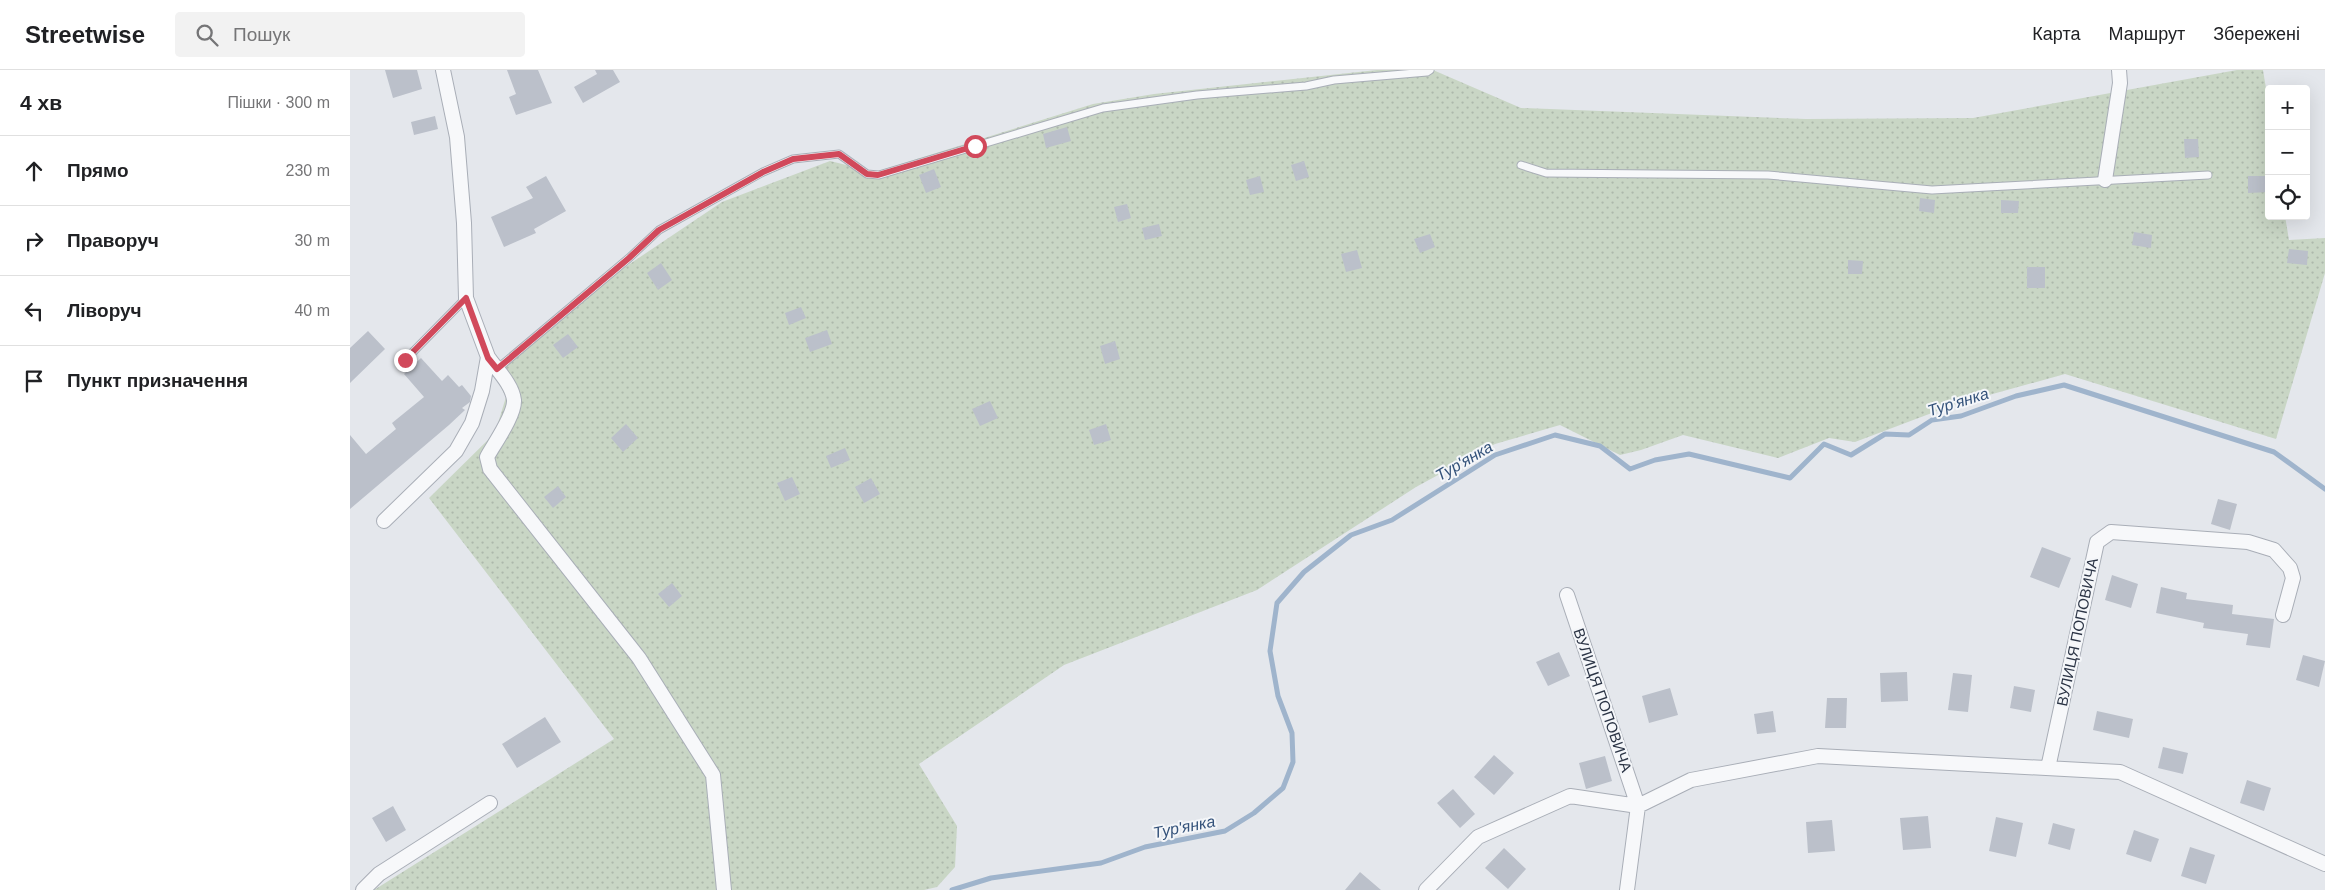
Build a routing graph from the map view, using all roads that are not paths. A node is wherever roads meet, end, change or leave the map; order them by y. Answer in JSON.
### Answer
{"nodes":[{"id":1,"x":443,"y":70,"type":"edge"},
{"id":2,"x":1430,"y":70,"type":"edge"},
{"id":3,"x":2119,"y":70,"type":"edge"},
{"id":4,"x":1521,"y":165,"type":"dead end"},
{"id":5,"x":2208,"y":175,"type":"dead end"},
{"id":6,"x":2105,"y":180,"type":"junction"},
{"id":7,"x":466,"y":298,"type":"junction"},
{"id":8,"x":488,"y":358,"type":"junction"},
{"id":9,"x":405,"y":360,"type":"dead end"},
{"id":10,"x":497,"y":369,"type":"junction"},
{"id":11,"x":384,"y":521,"type":"dead end"},
{"id":12,"x":1567,"y":595,"type":"dead end"},
{"id":13,"x":2283,"y":616,"type":"dead end"},
{"id":14,"x":2048,"y":768,"type":"junction"},
{"id":15,"x":490,"y":803,"type":"dead end"},
{"id":16,"x":1638,"y":806,"type":"junction"},
{"id":17,"x":2325,"y":864,"type":"edge"},
{"id":18,"x":363,"y":890,"type":"edge"},
{"id":19,"x":724,"y":890,"type":"edge"},
{"id":20,"x":1426,"y":890,"type":"edge"},
{"id":21,"x":1627,"y":890,"type":"edge"}],
"edges":[{"from":1,"to":7,"type":"street"},
{"from":2,"to":10,"type":"lane"},
{"from":3,"to":6,"type":"street"},
{"from":4,"to":6,"type":"lane"},
{"from":5,"to":6,"type":"lane"},
{"from":7,"to":8,"type":"street"},
{"from":7,"to":9,"type":"lane"},
{"from":8,"to":10,"type":"street"},
{"from":8,"to":11,"type":"street"},
{"from":10,"to":19,"type":"street"},
{"from":12,"to":16,"type":"street","name":"ВУЛИЦЯ ПОПОВИЧА"},
{"from":13,"to":14,"type":"street","name":"ВУЛИЦЯ ПОПОВИЧА"},
{"from":14,"to":16,"type":"street"},
{"from":14,"to":17,"type":"street"},
{"from":15,"to":18,"type":"street"},
{"from":16,"to":20,"type":"street"},
{"from":16,"to":21,"type":"street","name":"ВУЛИЦЯ ПОПОВИЧА"}]}
